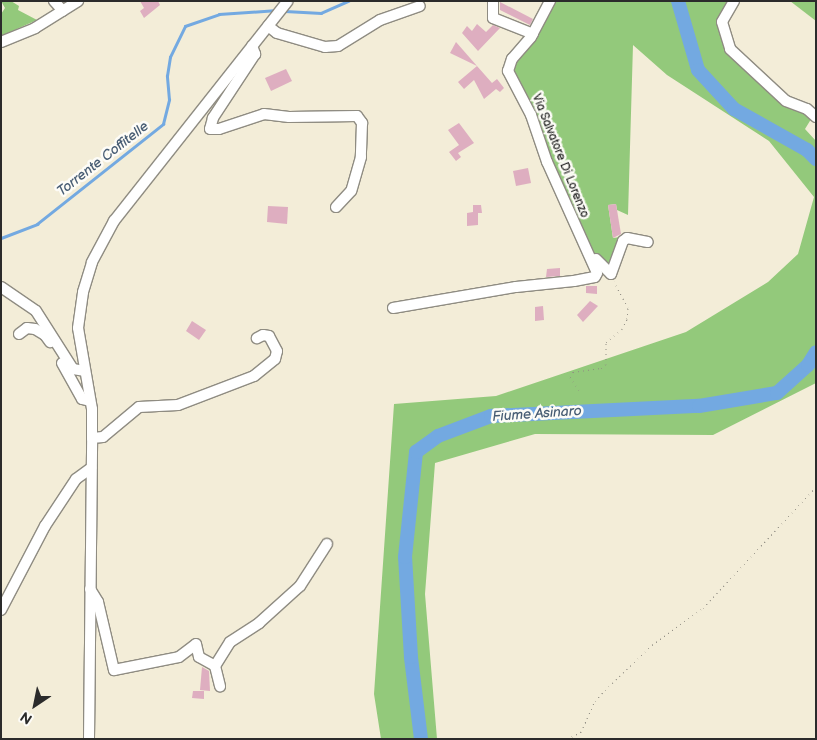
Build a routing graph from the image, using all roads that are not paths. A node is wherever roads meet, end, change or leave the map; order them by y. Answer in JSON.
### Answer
{"nodes":[{"id":1,"x":54,"y":1,"type":"edge"},
{"id":2,"x":78,"y":1,"type":"edge"},
{"id":3,"x":493,"y":1,"type":"edge"},
{"id":4,"x":550,"y":1,"type":"edge"},
{"id":5,"x":734,"y":1,"type":"edge"},
{"id":6,"x":287,"y":2,"type":"edge"},
{"id":7,"x":420,"y":6,"type":"dead end"},
{"id":8,"x":63,"y":11,"type":"junction"},
{"id":9,"x":271,"y":23,"type":"junction"},
{"id":10,"x":533,"y":34,"type":"junction"},
{"id":11,"x":1,"y":42,"type":"edge"},
{"id":12,"x":252,"y":46,"type":"junction"},
{"id":13,"x":816,"y":117,"type":"edge"},
{"id":14,"x":336,"y":207,"type":"dead end"},
{"id":15,"x":648,"y":242,"type":"dead end"},
{"id":16,"x":585,"y":245,"type":"junction"},
{"id":17,"x":1,"y":287,"type":"edge"},
{"id":18,"x":394,"y":308,"type":"dead end"},
{"id":19,"x":19,"y":334,"type":"dead end"},
{"id":20,"x":257,"y":338,"type":"dead end"},
{"id":21,"x":84,"y":371,"type":"junction"},
{"id":22,"x":90,"y":401,"type":"junction"},
{"id":23,"x":92,"y":438,"type":"junction"},
{"id":24,"x":91,"y":468,"type":"junction"},
{"id":25,"x":327,"y":544,"type":"dead end"},
{"id":26,"x":89,"y":588,"type":"junction"},
{"id":27,"x":1,"y":610,"type":"edge"},
{"id":28,"x":215,"y":666,"type":"junction"},
{"id":29,"x":220,"y":686,"type":"dead end"},
{"id":30,"x":88,"y":739,"type":"edge"}],
"edges":[{"from":1,"to":8,"type":"street"},
{"from":2,"to":8,"type":"street"},
{"from":3,"to":10,"type":"street"},
{"from":4,"to":10,"type":"street","name":"Via Salvatore Di Lorenzo"},
{"from":5,"to":13,"type":"street"},
{"from":6,"to":9,"type":"street"},
{"from":7,"to":9,"type":"street"},
{"from":8,"to":11,"type":"street"},
{"from":9,"to":12,"type":"street"},
{"from":10,"to":16,"type":"street","name":"Via Salvatore Di Lorenzo"},
{"from":12,"to":14,"type":"street"},
{"from":12,"to":21,"type":"street"},
{"from":15,"to":16,"type":"street"},
{"from":16,"to":18,"type":"street","name":"Via Salvatore Di Lorenzo"},
{"from":17,"to":21,"type":"street"},
{"from":19,"to":22,"type":"street"},
{"from":20,"to":23,"type":"street"},
{"from":21,"to":22,"type":"street"},
{"from":22,"to":23,"type":"street"},
{"from":23,"to":24,"type":"street"},
{"from":24,"to":26,"type":"street"},
{"from":24,"to":27,"type":"street"},
{"from":25,"to":28,"type":"street"},
{"from":26,"to":28,"type":"street"},
{"from":26,"to":30,"type":"street"},
{"from":28,"to":29,"type":"street"}]}
